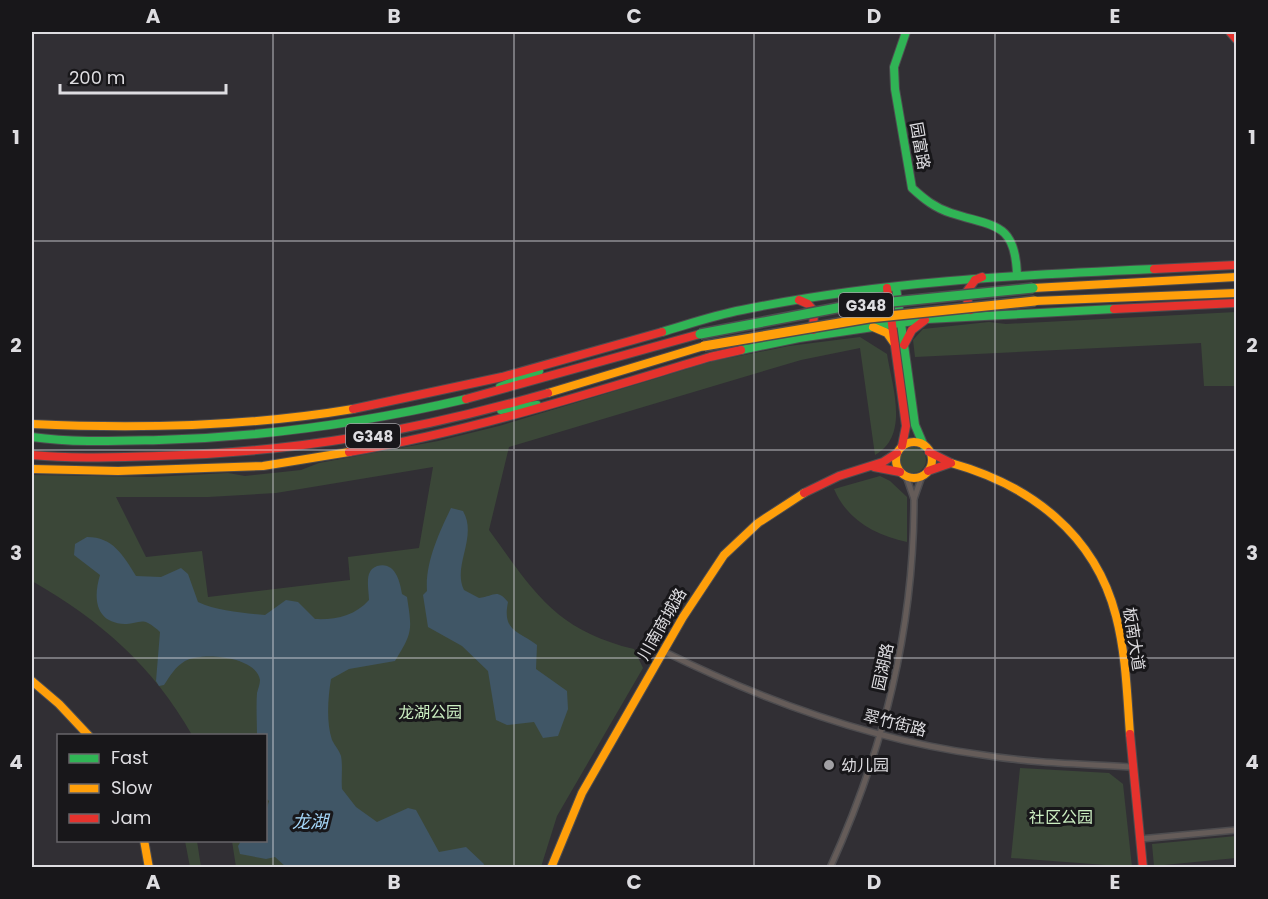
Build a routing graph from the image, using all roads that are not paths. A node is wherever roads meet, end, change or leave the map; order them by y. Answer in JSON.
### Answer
{"nodes":[{"id":1,"x":906,"y":32,"type":"edge"},
{"id":2,"x":1230,"y":32,"type":"edge"},
{"id":3,"x":1236,"y":39,"type":"edge"},
{"id":4,"x":1236,"y":265,"type":"edge"},
{"id":5,"x":1155,"y":271,"type":"junction"},
{"id":6,"x":1017,"y":274,"type":"junction"},
{"id":7,"x":1236,"y":277,"type":"edge"},
{"id":8,"x":978,"y":278,"type":"junction"},
{"id":9,"x":1206,"y":279,"type":"junction"},
{"id":10,"x":891,"y":287,"type":"junction"},
{"id":11,"x":1232,"y":293,"type":"edge"},
{"id":12,"x":793,"y":301,"type":"junction"},
{"id":13,"x":1236,"y":303,"type":"edge"},
{"id":14,"x":1187,"y":304,"type":"junction"},
{"id":15,"x":983,"y":315,"type":"junction"},
{"id":16,"x":927,"y":319,"type":"junction"},
{"id":17,"x":896,"y":323,"type":"junction"},
{"id":18,"x":872,"y":327,"type":"junction"},
{"id":19,"x":799,"y":338,"type":"junction"},
{"id":20,"x":899,"y":345,"type":"junction"},
{"id":21,"x":568,"y":359,"type":"junction"},
{"id":22,"x":480,"y":395,"type":"junction"},
{"id":23,"x":561,"y":402,"type":"junction"},
{"id":24,"x":485,"y":412,"type":"junction"},
{"id":25,"x":32,"y":424,"type":"edge"},
{"id":26,"x":32,"y":437,"type":"edge"},
{"id":27,"x":927,"y":449,"type":"junction"},
{"id":28,"x":899,"y":450,"type":"junction"},
{"id":29,"x":32,"y":455,"type":"edge"},
{"id":30,"x":951,"y":463,"type":"junction"},
{"id":31,"x":872,"y":466,"type":"junction"},
{"id":32,"x":32,"y":469,"type":"edge"},
{"id":33,"x":925,"y":473,"type":"junction"},
{"id":34,"x":903,"y":474,"type":"junction"},
{"id":35,"x":914,"y":499,"type":"junction"},
{"id":36,"x":663,"y":651,"type":"junction"},
{"id":37,"x":32,"y":681,"type":"edge"},
{"id":38,"x":88,"y":734,"type":"edge"},
{"id":39,"x":882,"y":735,"type":"junction"},
{"id":40,"x":1133,"y":767,"type":"junction"},
{"id":41,"x":1236,"y":830,"type":"edge"},
{"id":42,"x":1140,"y":840,"type":"junction"},
{"id":43,"x":144,"y":842,"type":"edge"},
{"id":44,"x":149,"y":867,"type":"edge"},
{"id":45,"x":551,"y":867,"type":"edge"},
{"id":46,"x":830,"y":867,"type":"edge"},
{"id":47,"x":1143,"y":867,"type":"edge"}],
"edges":[{"from":1,"to":6,"type":"main road","name":"园富路"},
{"from":2,"to":3,"type":"main road"},
{"from":4,"to":5,"type":"main road"},
{"from":5,"to":6,"type":"main road"},
{"from":5,"to":9,"type":"main road"},
{"from":6,"to":8,"type":"main road"},
{"from":7,"to":9,"type":"main road","number":"G348"},
{"from":8,"to":10,"type":"main road"},
{"from":8,"to":15,"type":"main road"},
{"from":9,"to":22,"type":"main road","number":"G348","bridge":true},
{"from":10,"to":12,"type":"main road"},
{"from":10,"to":17,"type":"main road"},
{"from":11,"to":14,"type":"main road"},
{"from":11,"to":24,"type":"main road","number":"G348","bridge":true},
{"from":12,"to":19,"type":"main road"},
{"from":12,"to":21,"type":"main road"},
{"from":13,"to":14,"type":"main road"},
{"from":14,"to":15,"type":"main road"},
{"from":15,"to":16,"type":"main road"},
{"from":16,"to":17,"type":"main road"},
{"from":16,"to":20,"type":"main road"},
{"from":17,"to":18,"type":"main road"},
{"from":17,"to":20,"type":"main road"},
{"from":18,"to":19,"type":"main road"},
{"from":18,"to":20,"type":"main road"},
{"from":19,"to":23,"type":"main road"},
{"from":20,"to":27,"type":"main road"},
{"from":20,"to":28,"type":"main road"},
{"from":21,"to":22,"type":"main road"},
{"from":21,"to":25,"type":"main road"},
{"from":22,"to":26,"type":"main road","number":"G348"},
{"from":23,"to":24,"type":"main road"},
{"from":23,"to":32,"type":"main road"},
{"from":24,"to":29,"type":"main road","number":"G348"},
{"from":27,"to":28,"type":"main road"},
{"from":27,"to":30,"type":"main road","name":"板南大道"},
{"from":27,"to":33,"type":"main road"},
{"from":28,"to":31,"type":"main road","name":"川南商城路"},
{"from":28,"to":34,"type":"main road"},
{"from":30,"to":33,"type":"main road"},
{"from":30,"to":40,"type":"main road","name":"板南大道"},
{"from":31,"to":34,"type":"main road"},
{"from":31,"to":36,"type":"main road","name":"川南商城路"},
{"from":33,"to":34,"type":"main road"},
{"from":33,"to":35,"type":"street"},
{"from":34,"to":35,"type":"street"},
{"from":35,"to":39,"type":"street","name":"园湖路"},
{"from":36,"to":39,"type":"street","name":"翠竹街路"},
{"from":36,"to":45,"type":"main road","name":"川南商城路"},
{"from":37,"to":38,"type":"main road"},
{"from":39,"to":40,"type":"street","name":"翠竹街路"},
{"from":39,"to":46,"type":"street","name":"园湖路"},
{"from":40,"to":42,"type":"main road","name":"板南大道"},
{"from":41,"to":42,"type":"street"},
{"from":42,"to":47,"type":"main road","name":"板南大道"},
{"from":43,"to":44,"type":"main road"}]}
